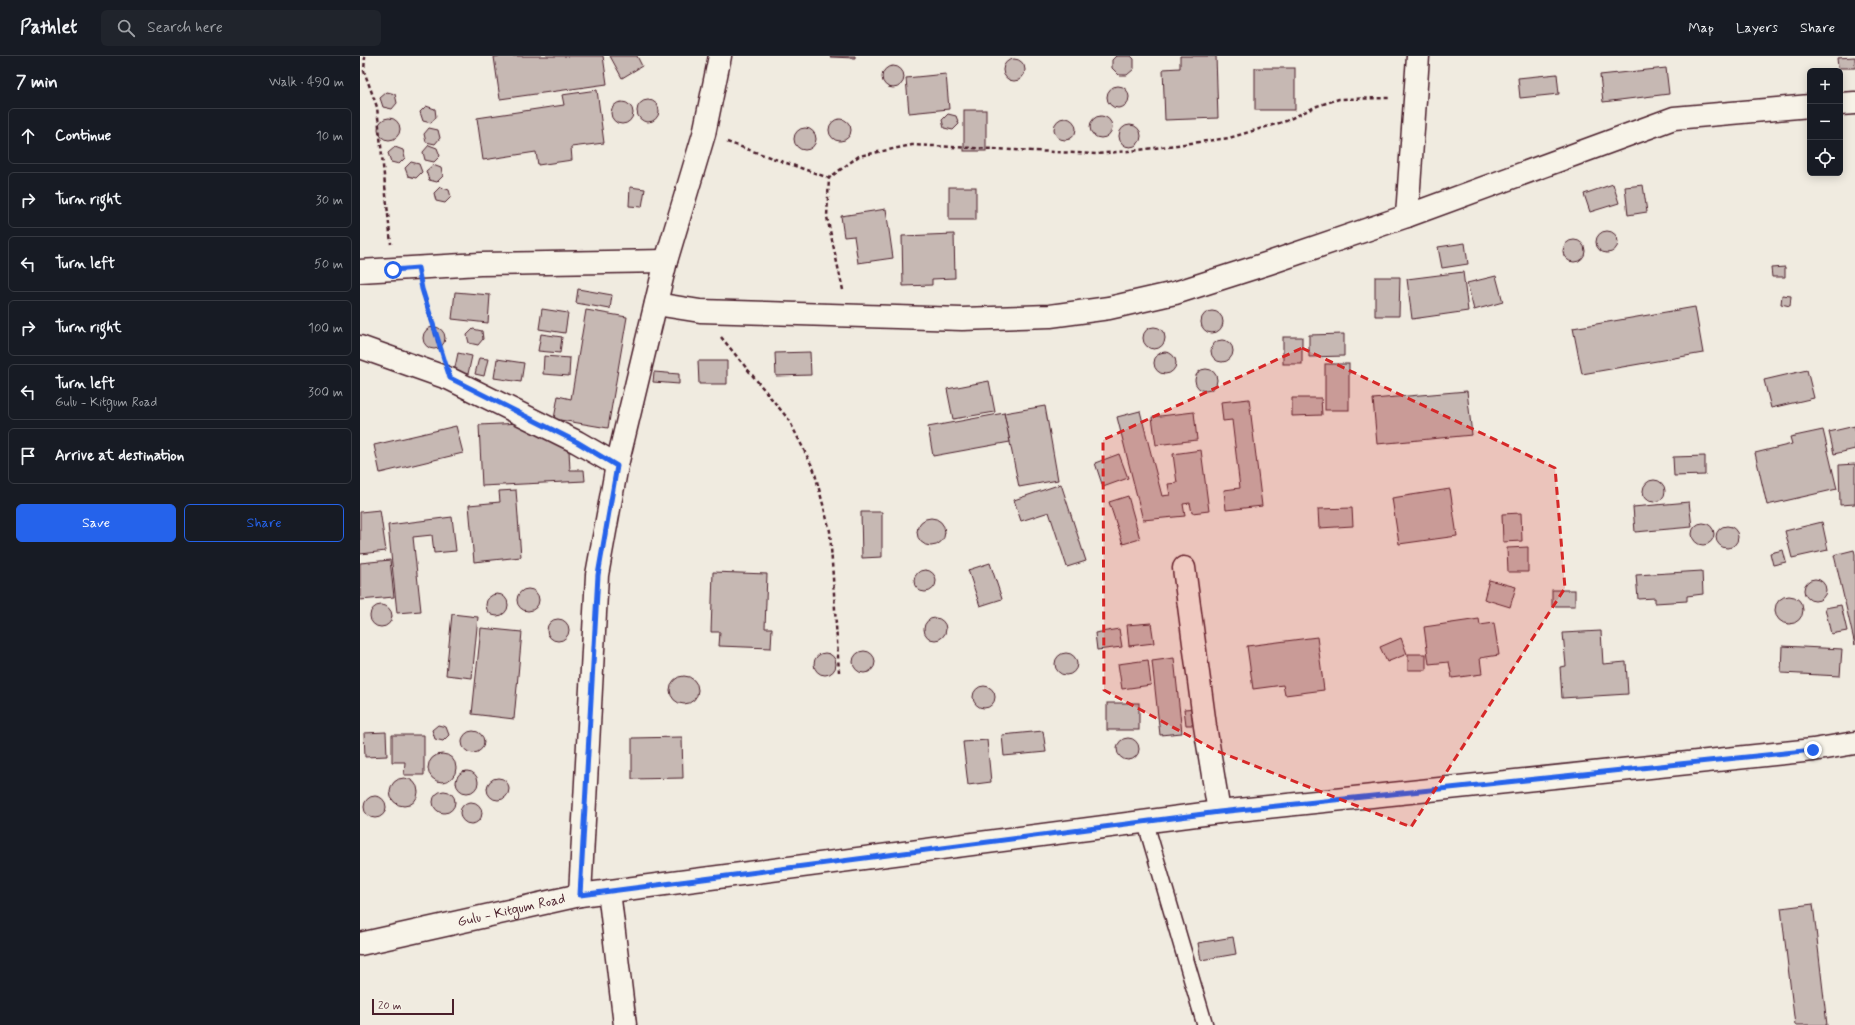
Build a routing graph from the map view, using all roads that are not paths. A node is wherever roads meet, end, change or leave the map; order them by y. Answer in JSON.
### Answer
{"nodes":[{"id":1,"x":720,"y":56,"type":"edge"},
{"id":2,"x":1418,"y":56,"type":"edge"},
{"id":3,"x":1855,"y":103,"type":"edge"},
{"id":4,"x":1843,"y":104,"type":"edge"},
{"id":5,"x":1807,"y":106,"type":"edge"},
{"id":6,"x":1407,"y":216,"type":"junction"},
{"id":7,"x":666,"y":261,"type":"junction"},
{"id":8,"x":360,"y":271,"type":"edge"},
{"id":9,"x":656,"y":304,"type":"junction"},
{"id":10,"x":360,"y":347,"type":"edge"},
{"id":11,"x":617,"y":466,"type":"junction"},
{"id":12,"x":1184,"y":568,"type":"dead end"},
{"id":13,"x":1855,"y":744,"type":"edge"},
{"id":14,"x":1219,"y":812,"type":"junction"},
{"id":15,"x":1146,"y":821,"type":"junction"},
{"id":16,"x":609,"y":891,"type":"junction"},
{"id":17,"x":580,"y":895,"type":"junction"},
{"id":18,"x":360,"y":944,"type":"edge"},
{"id":19,"x":626,"y":1025,"type":"edge"},
{"id":20,"x":1205,"y":1025,"type":"edge"}],
"edges":[{"from":1,"to":7,"type":"street"},
{"from":2,"to":6,"type":"street"},
{"from":3,"to":4,"type":"street"},
{"from":5,"to":6,"type":"street"},
{"from":6,"to":9,"type":"street"},
{"from":7,"to":8,"type":"street"},
{"from":7,"to":9,"type":"street"},
{"from":9,"to":11,"type":"street"},
{"from":10,"to":11,"type":"street"},
{"from":11,"to":17,"type":"street"},
{"from":12,"to":14,"type":"street"},
{"from":13,"to":14,"type":"street","name":"Gulu - Kitgum Road"},
{"from":14,"to":15,"type":"street","name":"Gulu - Kitgum Road"},
{"from":15,"to":16,"type":"street","name":"Gulu - Kitgum Road"},
{"from":15,"to":20,"type":"lane"},
{"from":16,"to":17,"type":"street","name":"Gulu - Kitgum Road"},
{"from":16,"to":19,"type":"street"},
{"from":17,"to":18,"type":"street","name":"Gulu - Kitgum Road"}]}
